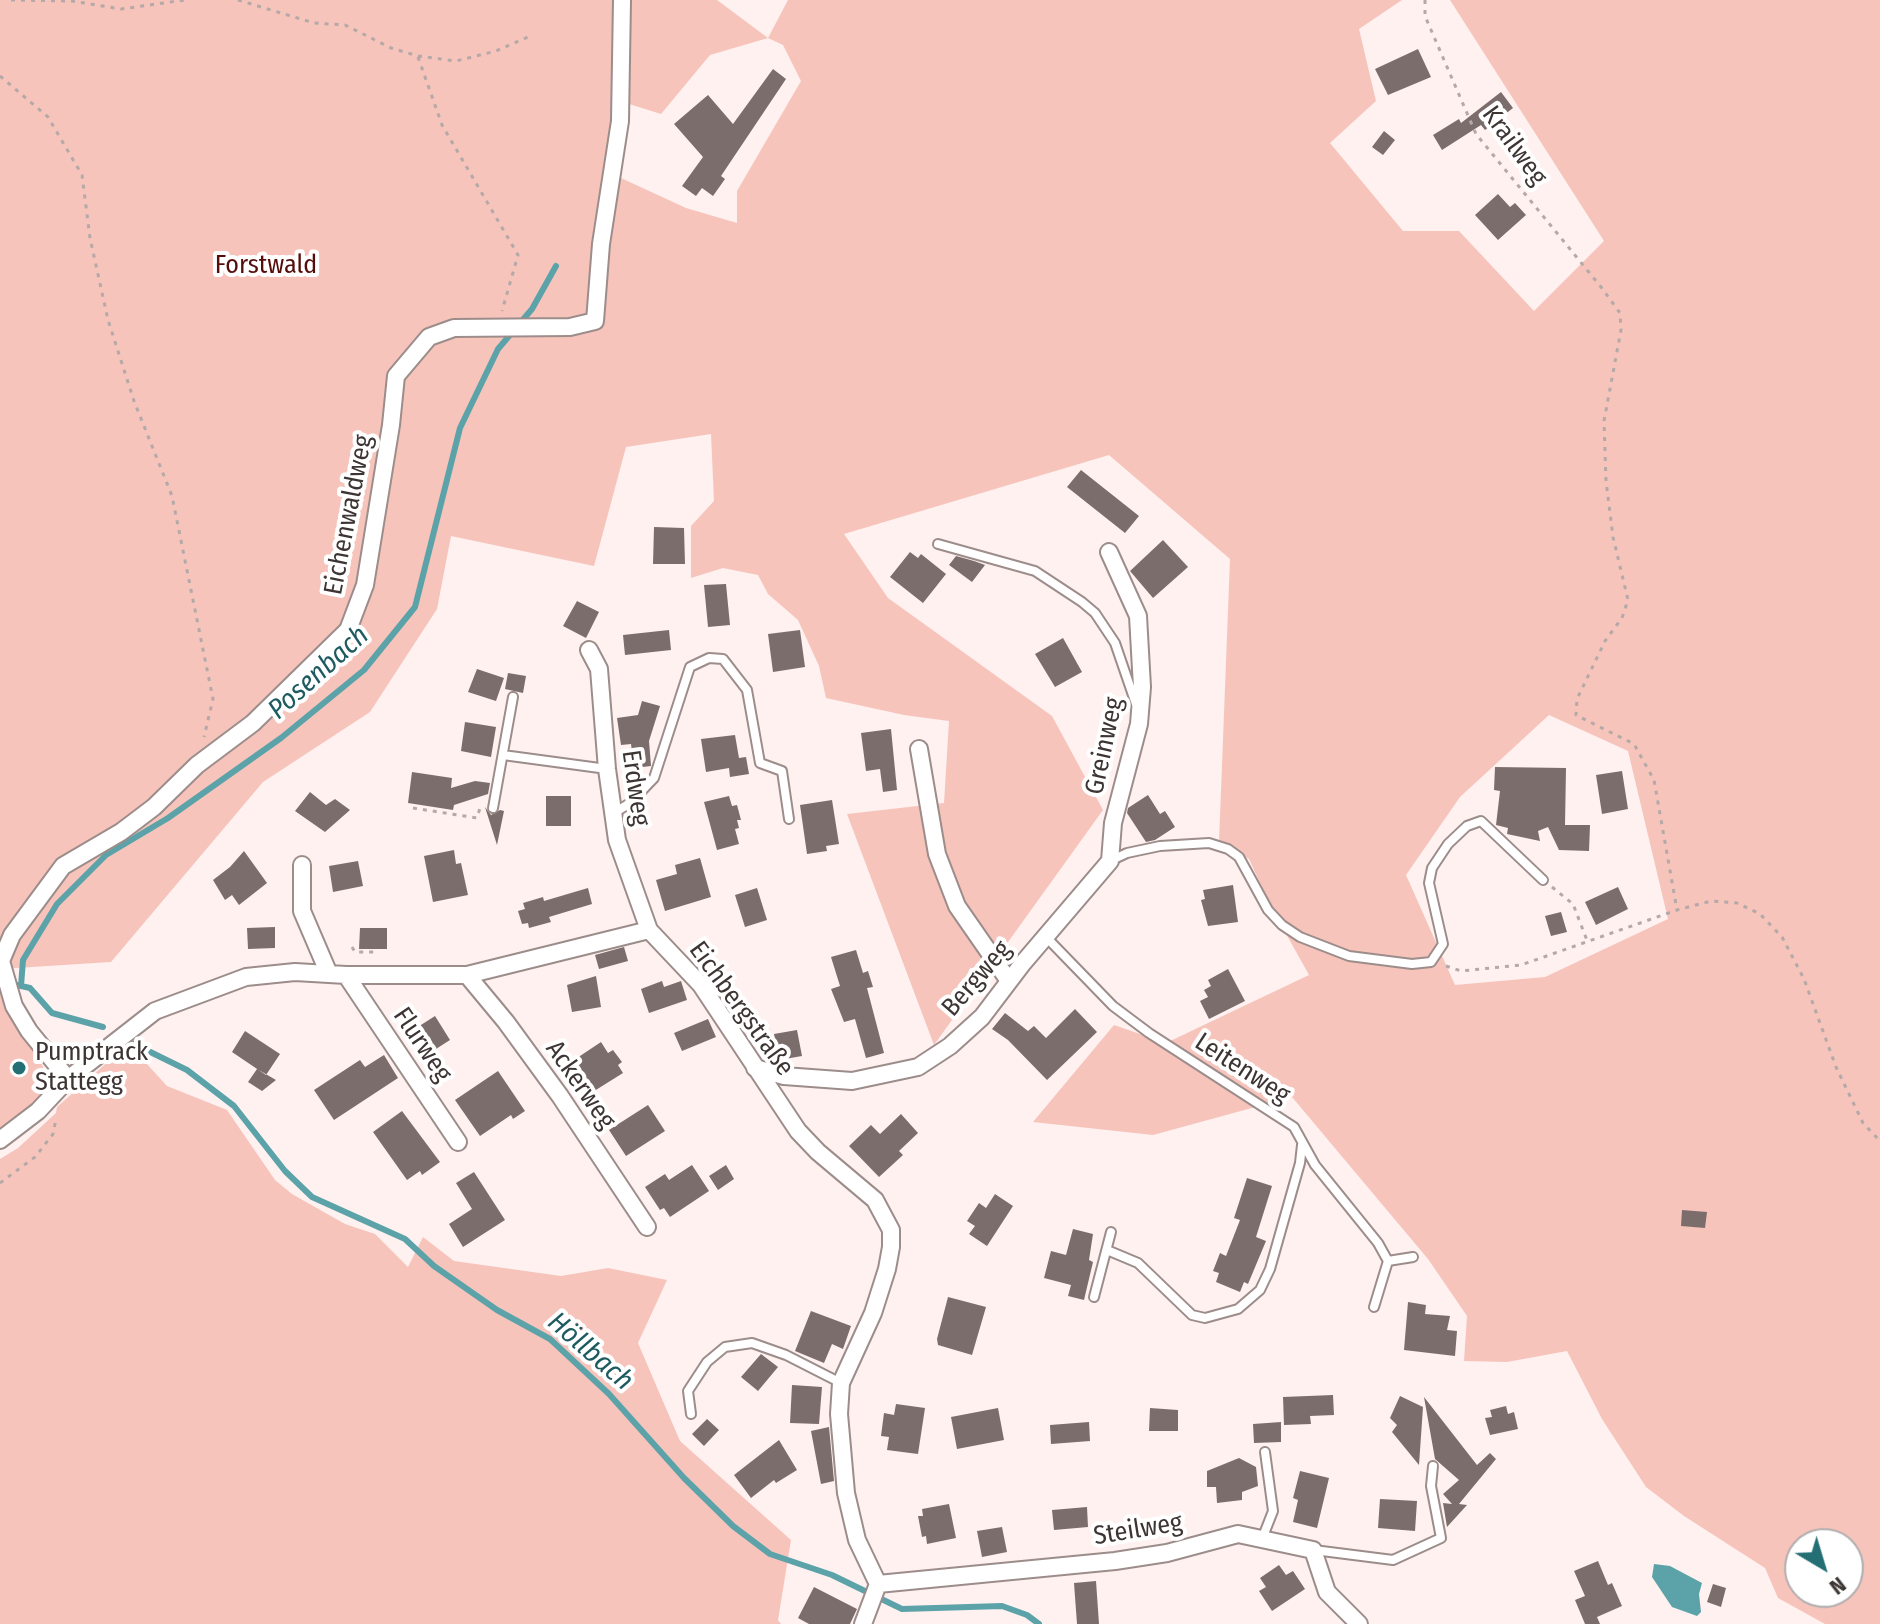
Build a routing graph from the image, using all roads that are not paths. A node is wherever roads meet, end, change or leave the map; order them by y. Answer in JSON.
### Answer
{"nodes":[{"id":1,"x":622,"y":0,"type":"edge"},
{"id":2,"x":938,"y":544,"type":"dead end"},
{"id":3,"x":1109,"y":552,"type":"dead end"},
{"id":4,"x":589,"y":650,"type":"dead end"},
{"id":5,"x":513,"y":697,"type":"dead end"},
{"id":6,"x":1139,"y":718,"type":"junction"},
{"id":7,"x":919,"y":749,"type":"dead end"},
{"id":8,"x":503,"y":755,"type":"junction"},
{"id":9,"x":607,"y":769,"type":"junction"},
{"id":10,"x":493,"y":808,"type":"dead end"},
{"id":11,"x":613,"y":813,"type":"junction"},
{"id":12,"x":789,"y":819,"type":"dead end"},
{"id":13,"x":1110,"y":861,"type":"junction"},
{"id":14,"x":302,"y":865,"type":"dead end"},
{"id":15,"x":1543,"y":880,"type":"road end"},
{"id":16,"x":649,"y":930,"type":"junction"},
{"id":17,"x":1046,"y":937,"type":"junction"},
{"id":18,"x":337,"y":975,"type":"junction"},
{"id":19,"x":467,"y":975,"type":"junction"},
{"id":20,"x":1009,"y":981,"type":"junction"},
{"id":21,"x":755,"y":1068,"type":"junction"},
{"id":22,"x":68,"y":1079,"type":"junction"},
{"id":23,"x":0,"y":1140,"type":"edge"},
{"id":24,"x":458,"y":1142,"type":"dead end"},
{"id":25,"x":1302,"y":1145,"type":"junction"},
{"id":26,"x":647,"y":1227,"type":"dead end"},
{"id":27,"x":1111,"y":1232,"type":"dead end"},
{"id":28,"x":1107,"y":1250,"type":"junction"},
{"id":29,"x":1413,"y":1257,"type":"dead end"},
{"id":30,"x":1388,"y":1261,"type":"junction"},
{"id":31,"x":1094,"y":1297,"type":"dead end"},
{"id":32,"x":1374,"y":1307,"type":"dead end"},
{"id":33,"x":841,"y":1383,"type":"junction"},
{"id":34,"x":691,"y":1414,"type":"dead end"},
{"id":35,"x":1265,"y":1452,"type":"dead end"},
{"id":36,"x":1433,"y":1466,"type":"dead end"},
{"id":37,"x":1262,"y":1539,"type":"junction"},
{"id":38,"x":1313,"y":1550,"type":"junction"},
{"id":39,"x":876,"y":1588,"type":"junction"},
{"id":40,"x":865,"y":1617,"type":"edge"},
{"id":41,"x":1359,"y":1624,"type":"edge"}],
"edges":[{"from":1,"to":22,"type":"street","name":"Eichenwaldweg"},
{"from":2,"to":6,"type":"lane"},
{"from":3,"to":6,"type":"street","name":"Greinweg"},
{"from":4,"to":9,"type":"street","name":"Erdweg"},
{"from":5,"to":8,"type":"lane"},
{"from":6,"to":13,"type":"street","name":"Greinweg"},
{"from":7,"to":20,"type":"street"},
{"from":8,"to":9,"type":"lane"},
{"from":8,"to":10,"type":"lane"},
{"from":9,"to":11,"type":"street","name":"Erdweg"},
{"from":11,"to":12,"type":"lane"},
{"from":11,"to":16,"type":"street","name":"Erdweg"},
{"from":13,"to":15,"type":"lane"},
{"from":13,"to":17,"type":"street","name":"Bergweg"},
{"from":14,"to":18,"type":"street","name":"Flurweg"},
{"from":16,"to":19,"type":"street"},
{"from":16,"to":21,"type":"street","name":"Eichbergstraße"},
{"from":17,"to":20,"type":"street","name":"Bergweg"},
{"from":17,"to":25,"type":"lane","name":"Leitenweg"},
{"from":18,"to":19,"type":"street"},
{"from":18,"to":22,"type":"street"},
{"from":18,"to":24,"type":"street","name":"Flurweg"},
{"from":19,"to":26,"type":"street","name":"Ackerweg"},
{"from":20,"to":21,"type":"street","name":"Bergweg"},
{"from":21,"to":33,"type":"street","name":"Eichbergstraße"},
{"from":22,"to":23,"type":"street"},
{"from":25,"to":28,"type":"lane"},
{"from":25,"to":30,"type":"lane","name":"Leitenweg"},
{"from":27,"to":28,"type":"lane"},
{"from":28,"to":31,"type":"lane"},
{"from":29,"to":30,"type":"lane"},
{"from":30,"to":32,"type":"lane"},
{"from":33,"to":34,"type":"lane"},
{"from":33,"to":39,"type":"street","name":"Eichbergstraße"},
{"from":35,"to":37,"type":"lane"},
{"from":36,"to":38,"type":"lane"},
{"from":37,"to":38,"type":"street","name":"Steilweg"},
{"from":37,"to":39,"type":"street","name":"Steilweg"},
{"from":38,"to":41,"type":"street"},
{"from":39,"to":40,"type":"street"}]}
